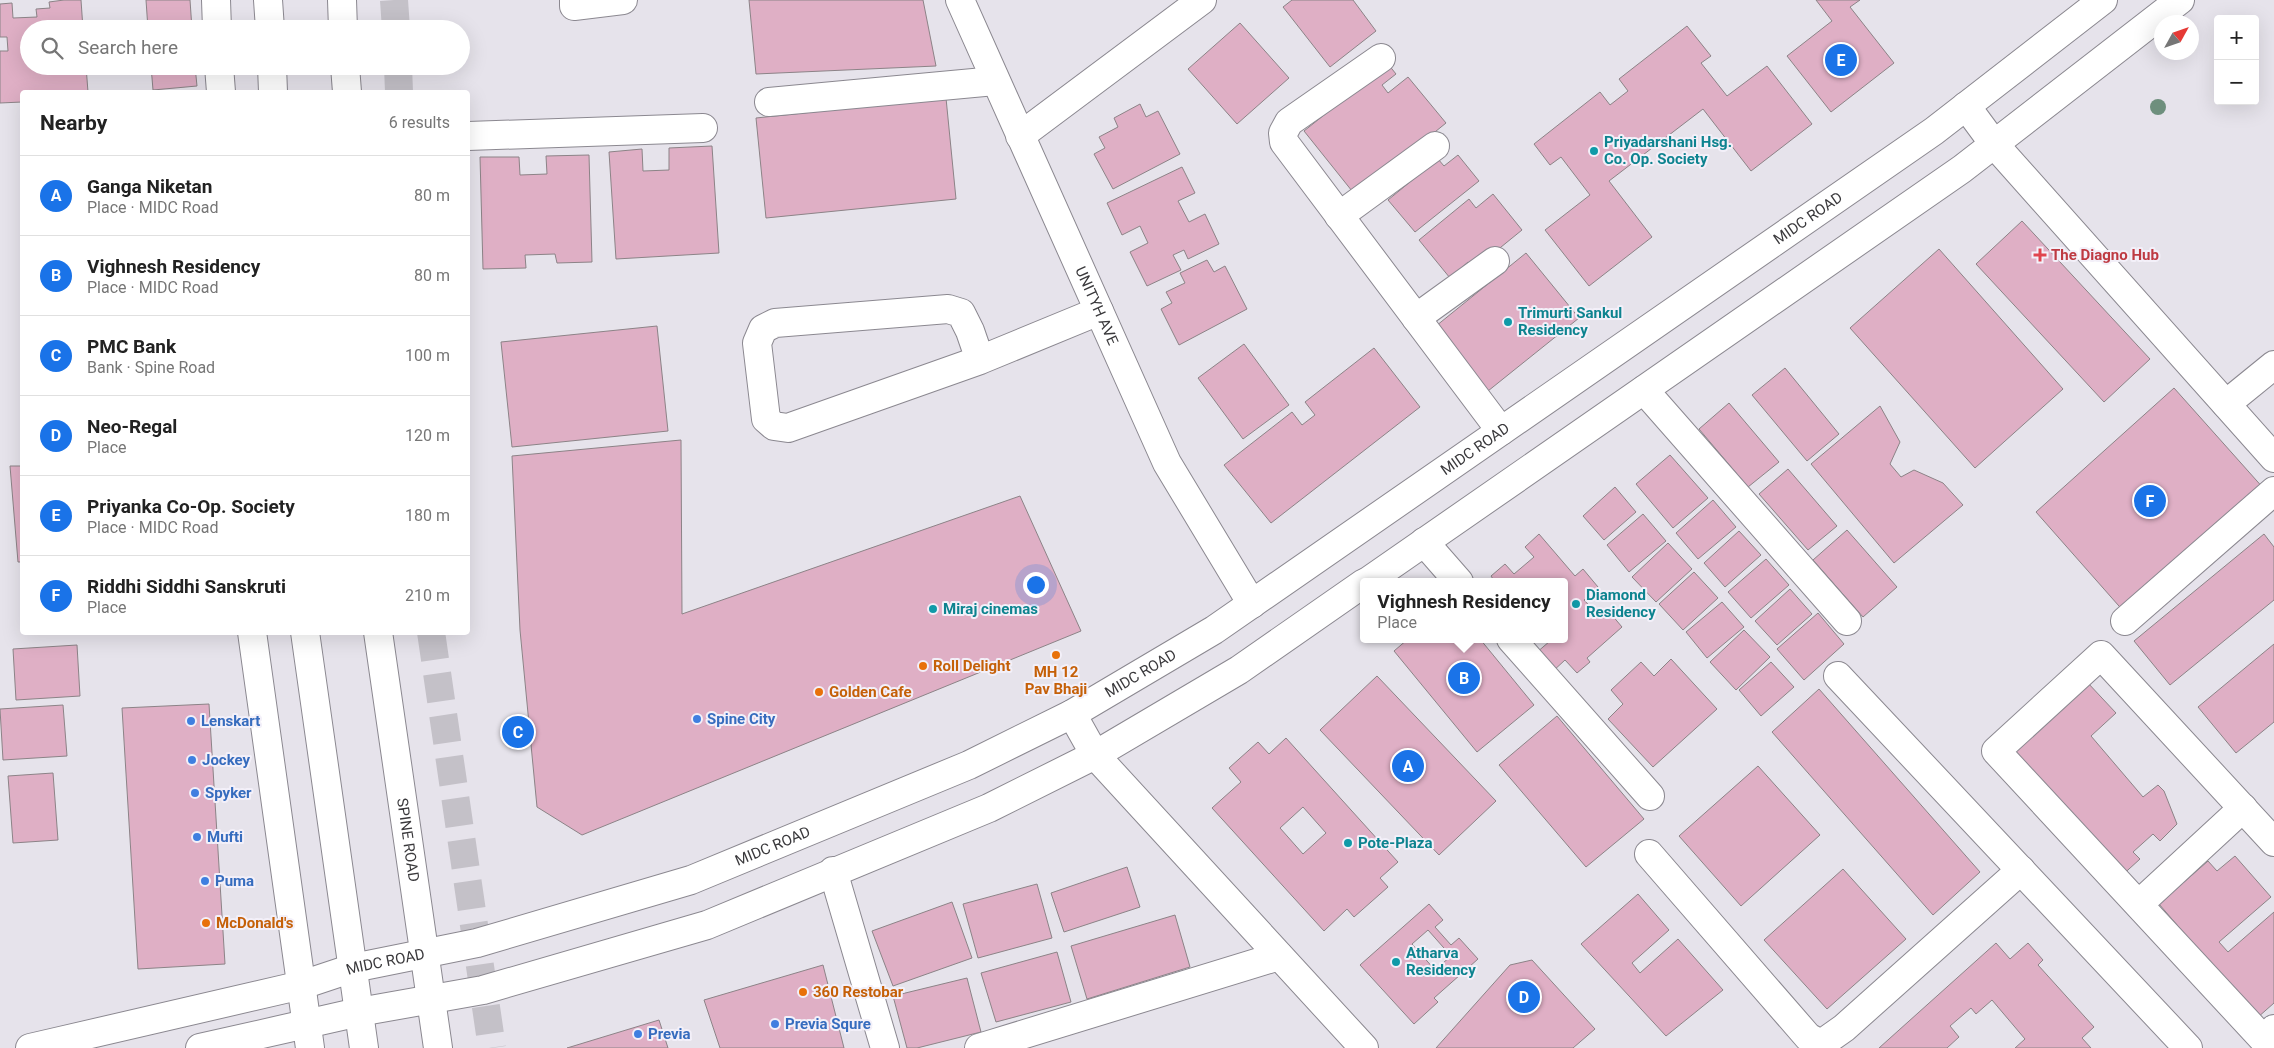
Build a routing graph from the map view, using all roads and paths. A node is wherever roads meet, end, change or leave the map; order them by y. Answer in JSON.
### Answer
{"nodes":[{"id":1,"x":216,"y":0,"type":"edge"},
{"id":2,"x":268,"y":0,"type":"edge"},
{"id":3,"x":342,"y":0,"type":"edge"},
{"id":4,"x":574,"y":0,"type":"edge"},
{"id":5,"x":623,"y":0,"type":"edge"},
{"id":6,"x":960,"y":0,"type":"edge"},
{"id":7,"x":1202,"y":0,"type":"edge"},
{"id":8,"x":2103,"y":0,"type":"edge"},
{"id":9,"x":2180,"y":0,"type":"edge"},
{"id":10,"x":217,"y":20,"type":"edge"},
{"id":11,"x":269,"y":20,"type":"edge"},
{"id":12,"x":343,"y":20,"type":"edge"},
{"id":13,"x":1381,"y":58,"type":"dead end"},
{"id":14,"x":220,"y":75,"type":"edge"},
{"id":15,"x":272,"y":75,"type":"edge"},
{"id":16,"x":346,"y":75,"type":"edge"},
{"id":17,"x":995,"y":81,"type":"junction"},
{"id":18,"x":221,"y":90,"type":"edge"},
{"id":19,"x":273,"y":90,"type":"edge"},
{"id":20,"x":347,"y":90,"type":"edge"},
{"id":21,"x":769,"y":102,"type":"dead end"},
{"id":22,"x":1966,"y":106,"type":"junction"},
{"id":23,"x":703,"y":128,"type":"dead end"},
{"id":24,"x":470,"y":136,"type":"edge"},
{"id":25,"x":1020,"y":136,"type":"junction"},
{"id":26,"x":1994,"y":144,"type":"junction"},
{"id":27,"x":1435,"y":146,"type":"dead end"},
{"id":28,"x":1339,"y":216,"type":"junction"},
{"id":29,"x":1495,"y":261,"type":"dead end"},
{"id":30,"x":1098,"y":311,"type":"junction"},
{"id":31,"x":1416,"y":318,"type":"junction"},
{"id":32,"x":980,"y":360,"type":"junction"},
{"id":33,"x":2274,"y":364,"type":"edge"},
{"id":34,"x":1644,"y":390,"type":"junction"},
{"id":35,"x":2226,"y":404,"type":"junction"},
{"id":36,"x":1501,"y":431,"type":"junction"},
{"id":37,"x":2274,"y":458,"type":"edge"},
{"id":38,"x":2274,"y":491,"type":"edge"},
{"id":39,"x":1424,"y":542,"type":"junction"},
{"id":40,"x":1372,"y":578,"type":"edge"},
{"id":41,"x":1456,"y":578,"type":"edge"},
{"id":42,"x":1360,"y":586,"type":"edge"},
{"id":43,"x":1252,"y":604,"type":"junction"},
{"id":44,"x":1847,"y":621,"type":"dead end"},
{"id":45,"x":2125,"y":621,"type":"dead end"},
{"id":46,"x":252,"y":635,"type":"edge"},
{"id":47,"x":305,"y":635,"type":"edge"},
{"id":48,"x":378,"y":635,"type":"edge"},
{"id":49,"x":1515,"y":643,"type":"edge"},
{"id":50,"x":1838,"y":676,"type":"dead end"},
{"id":51,"x":1072,"y":714,"type":"junction"},
{"id":52,"x":1094,"y":755,"type":"junction"},
{"id":53,"x":1650,"y":796,"type":"dead end"},
{"id":54,"x":2243,"y":808,"type":"junction"},
{"id":55,"x":2274,"y":842,"type":"edge"},
{"id":56,"x":1649,"y":854,"type":"dead end"},
{"id":57,"x":2021,"y":870,"type":"junction"},
{"id":58,"x":833,"y":872,"type":"junction"},
{"id":59,"x":2139,"y":904,"type":"junction"},
{"id":60,"x":425,"y":954,"type":"junction"},
{"id":61,"x":1279,"y":956,"type":"junction"},
{"id":62,"x":353,"y":968,"type":"junction"},
{"id":63,"x":302,"y":986,"type":"junction"},
{"id":64,"x":432,"y":1001,"type":"junction"},
{"id":65,"x":359,"y":1012,"type":"junction"},
{"id":66,"x":2274,"y":1029,"type":"edge"},
{"id":67,"x":308,"y":1036,"type":"edge"},
{"id":68,"x":30,"y":1048,"type":"edge"},
{"id":69,"x":200,"y":1048,"type":"edge"},
{"id":70,"x":364,"y":1048,"type":"edge"},
{"id":71,"x":438,"y":1048,"type":"edge"},
{"id":72,"x":885,"y":1048,"type":"edge"},
{"id":73,"x":979,"y":1048,"type":"edge"},
{"id":74,"x":1364,"y":1048,"type":"edge"},
{"id":75,"x":2188,"y":1048,"type":"edge"}],
"edges":[{"from":1,"to":10,"type":"main road"},
{"from":2,"to":11,"type":"main road"},
{"from":3,"to":12,"type":"main road"},
{"from":4,"to":5,"type":"main road"},
{"from":6,"to":17,"type":"main road","name":"UNITYH AVE"},
{"from":7,"to":25,"type":"main road"},
{"from":8,"to":22,"type":"main road","name":"MIDC ROAD"},
{"from":9,"to":26,"type":"main road"},
{"from":13,"to":28,"type":"main road"},
{"from":14,"to":18,"type":"main road"},
{"from":15,"to":19,"type":"main road"},
{"from":16,"to":20,"type":"main road"},
{"from":17,"to":21,"type":"main road"},
{"from":17,"to":25,"type":"main road","name":"UNITYH AVE"},
{"from":22,"to":26,"type":"main road"},
{"from":22,"to":36,"type":"main road","name":"MIDC ROAD"},
{"from":23,"to":24,"type":"main road"},
{"from":25,"to":30,"type":"main road","name":"UNITYH AVE"},
{"from":26,"to":34,"type":"main road"},
{"from":26,"to":35,"type":"main road"},
{"from":27,"to":28,"type":"main road"},
{"from":28,"to":31,"type":"main road"},
{"from":29,"to":31,"type":"main road"},
{"from":30,"to":32,"type":"main road"},
{"from":30,"to":43,"type":"main road","name":"UNITYH AVE"},
{"from":31,"to":36,"type":"main road"},
{"from":32,"to":32,"type":"main road"},
{"from":33,"to":35,"type":"main road"},
{"from":34,"to":39,"type":"main road"},
{"from":34,"to":44,"type":"main road"},
{"from":35,"to":37,"type":"main road"},
{"from":36,"to":43,"type":"main road","name":"MIDC ROAD"},
{"from":38,"to":45,"type":"main road"},
{"from":39,"to":40,"type":"main road"},
{"from":39,"to":41,"type":"main road"},
{"from":42,"to":52,"type":"main road"},
{"from":43,"to":51,"type":"main road","name":"MIDC ROAD"},
{"from":46,"to":63,"type":"main road"},
{"from":47,"to":62,"type":"main road"},
{"from":48,"to":60,"type":"main road","name":"SPINE ROAD"},
{"from":49,"to":53,"type":"main road"},
{"from":50,"to":57,"type":"main road"},
{"from":51,"to":52,"type":"main road"},
{"from":51,"to":60,"type":"main road","name":"MIDC ROAD"},
{"from":52,"to":58,"type":"main road"},
{"from":52,"to":61,"type":"main road"},
{"from":54,"to":55,"type":"main road"},
{"from":54,"to":59,"type":"main road"},
{"from":54,"to":59,"type":"main road"},
{"from":56,"to":57,"type":"main road"},
{"from":57,"to":75,"type":"main road"},
{"from":58,"to":64,"type":"main road"},
{"from":58,"to":72,"type":"main road"},
{"from":59,"to":66,"type":"main road"},
{"from":60,"to":62,"type":"main road","name":"MIDC ROAD"},
{"from":60,"to":64,"type":"main road","name":"SPINE ROAD"},
{"from":61,"to":73,"type":"main road"},
{"from":61,"to":74,"type":"main road"},
{"from":62,"to":63,"type":"main road","name":"MIDC ROAD"},
{"from":62,"to":65,"type":"main road"},
{"from":63,"to":67,"type":"main road"},
{"from":63,"to":68,"type":"main road","name":"MIDC ROAD"},
{"from":64,"to":65,"type":"main road"},
{"from":64,"to":71,"type":"main road","name":"SPINE ROAD"},
{"from":65,"to":67,"type":"main road"},
{"from":65,"to":70,"type":"main road"},
{"from":67,"to":69,"type":"main road"}]}
